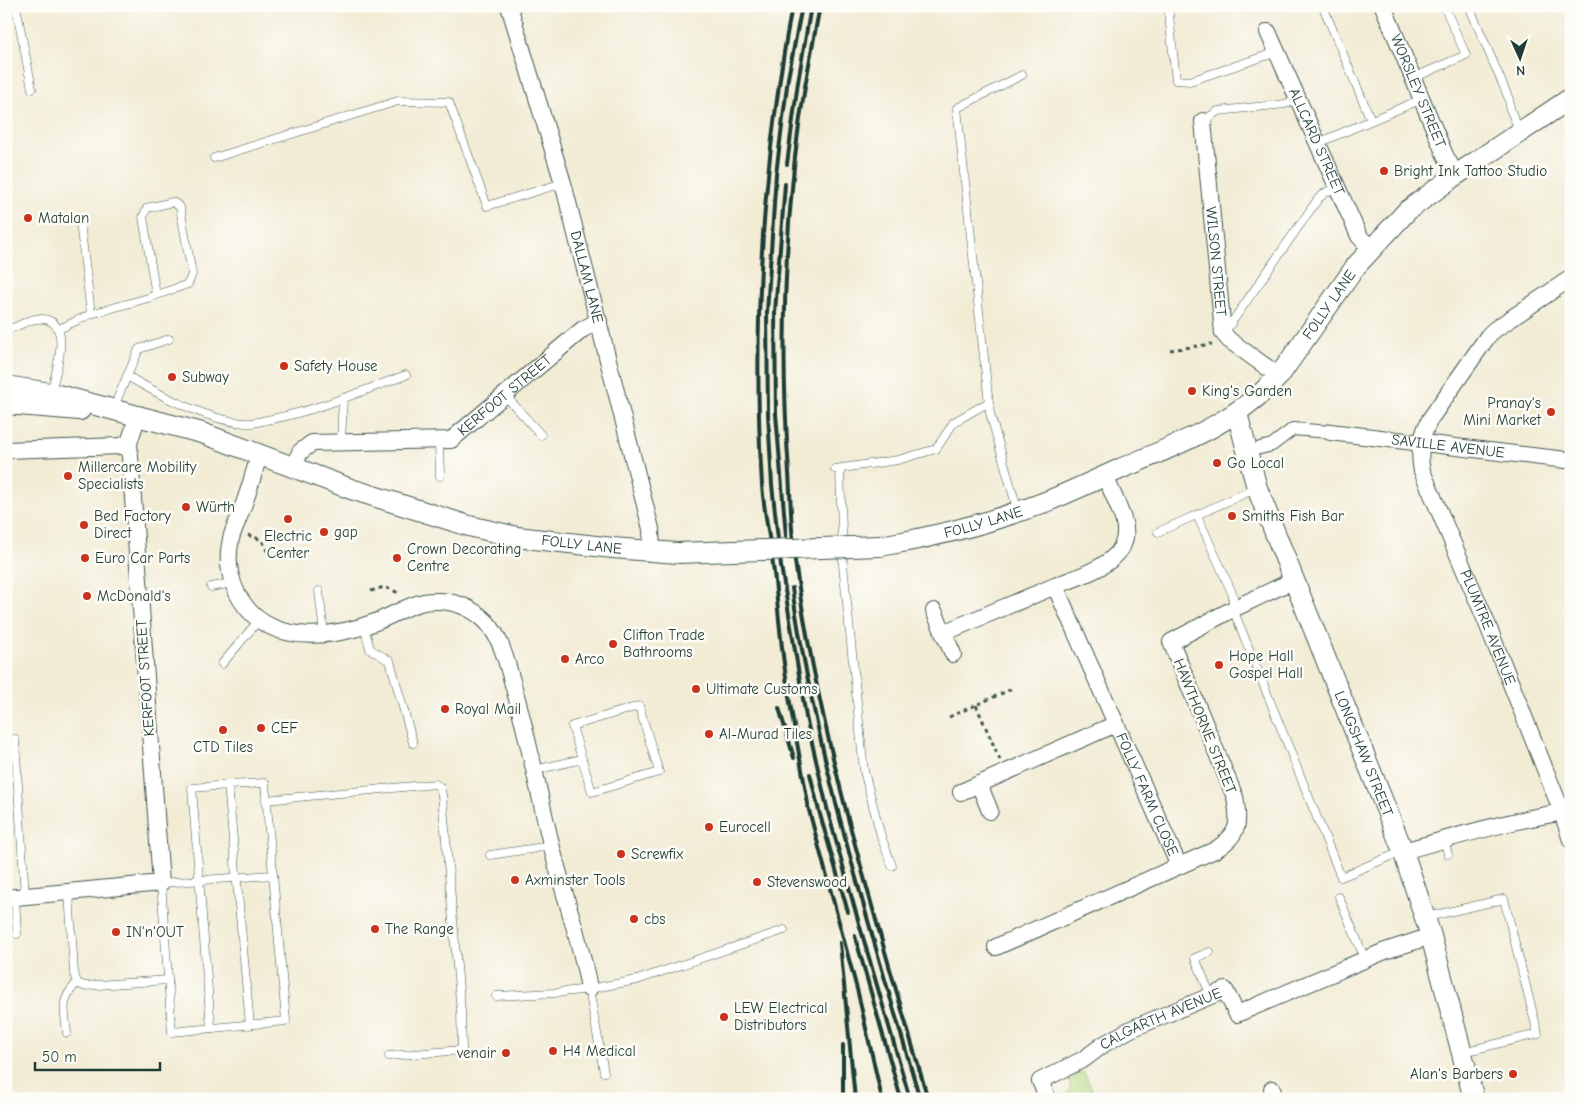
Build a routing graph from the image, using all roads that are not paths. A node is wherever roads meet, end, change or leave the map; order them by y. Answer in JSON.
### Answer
{"nodes":[{"id":1,"x":16,"y":6,"type":"edge"},
{"id":2,"x":509,"y":6,"type":"edge"},
{"id":3,"x":1168,"y":6,"type":"edge"},
{"id":4,"x":1331,"y":6,"type":"edge"},
{"id":5,"x":1383,"y":6,"type":"edge"},
{"id":6,"x":1444,"y":6,"type":"edge"},
{"id":7,"x":1469,"y":6,"type":"edge"},
{"id":8,"x":1268,"y":32,"type":"dead end"},
{"id":9,"x":1276,"y":52,"type":"junction"},
{"id":10,"x":1022,"y":75,"type":"dead end"},
{"id":11,"x":1413,"y":78,"type":"junction"},
{"id":12,"x":32,"y":89,"type":"dead end"},
{"id":13,"x":1571,"y":98,"type":"edge"},
{"id":14,"x":1298,"y":99,"type":"junction"},
{"id":15,"x":1422,"y":99,"type":"junction"},
{"id":16,"x":1371,"y":120,"type":"junction"},
{"id":17,"x":1203,"y":121,"type":"joint"},
{"id":18,"x":1520,"y":132,"type":"junction"},
{"id":19,"x":1317,"y":143,"type":"junction"},
{"id":20,"x":214,"y":158,"type":"dead end"},
{"id":21,"x":1456,"y":175,"type":"junction"},
{"id":22,"x":563,"y":183,"type":"junction"},
{"id":23,"x":1336,"y":187,"type":"junction"},
{"id":24,"x":80,"y":222,"type":"dead end"},
{"id":25,"x":1371,"y":249,"type":"junction"},
{"id":26,"x":1571,"y":278,"type":"edge"},
{"id":27,"x":156,"y":295,"type":"junction"},
{"id":28,"x":91,"y":314,"type":"junction"},
{"id":29,"x":599,"y":321,"type":"junction"},
{"id":30,"x":6,"y":329,"type":"edge"},
{"id":31,"x":59,"y":329,"type":"junction"},
{"id":32,"x":1223,"y":334,"type":"junction"},
{"id":33,"x":168,"y":339,"type":"dead end"},
{"id":34,"x":406,"y":375,"type":"dead end"},
{"id":35,"x":126,"y":376,"type":"junction"},
{"id":36,"x":1279,"y":376,"type":"junction"},
{"id":37,"x":6,"y":386,"type":"edge"},
{"id":38,"x":505,"y":395,"type":"junction"},
{"id":39,"x":342,"y":398,"type":"junction"},
{"id":40,"x":989,"y":402,"type":"junction"},
{"id":41,"x":6,"y":404,"type":"edge"},
{"id":42,"x":48,"y":405,"type":"junction"},
{"id":43,"x":109,"y":409,"type":"junction"},
{"id":44,"x":6,"y":413,"type":"edge"},
{"id":45,"x":1237,"y":413,"type":"junction"},
{"id":46,"x":138,"y":415,"type":"junction"},
{"id":47,"x":1330,"y":432,"type":"joint"},
{"id":48,"x":541,"y":435,"type":"dead end"},
{"id":49,"x":439,"y":441,"type":"junction"},
{"id":50,"x":342,"y":442,"type":"junction"},
{"id":51,"x":129,"y":443,"type":"junction"},
{"id":52,"x":1421,"y":443,"type":"junction"},
{"id":53,"x":1260,"y":448,"type":"dead end"},
{"id":54,"x":6,"y":450,"type":"edge"},
{"id":55,"x":259,"y":455,"type":"junction"},
{"id":56,"x":1569,"y":461,"type":"edge"},
{"id":57,"x":294,"y":467,"type":"junction"},
{"id":58,"x":440,"y":476,"type":"dead end"},
{"id":59,"x":1105,"y":476,"type":"junction"},
{"id":60,"x":1257,"y":488,"type":"junction"},
{"id":61,"x":1018,"y":512,"type":"junction"},
{"id":62,"x":1197,"y":515,"type":"junction"},
{"id":63,"x":1158,"y":532,"type":"dead end"},
{"id":64,"x":652,"y":551,"type":"junction"},
{"id":65,"x":1294,"y":580,"type":"junction"},
{"id":66,"x":232,"y":583,"type":"junction"},
{"id":67,"x":1055,"y":586,"type":"junction"},
{"id":68,"x":211,"y":587,"type":"dead end"},
{"id":69,"x":319,"y":591,"type":"dead end"},
{"id":70,"x":1233,"y":609,"type":"junction"},
{"id":71,"x":934,"y":611,"type":"dead end"},
{"id":72,"x":259,"y":620,"type":"junction"},
{"id":73,"x":364,"y":626,"type":"junction"},
{"id":74,"x":944,"y":633,"type":"junction"},
{"id":75,"x":324,"y":634,"type":"junction"},
{"id":76,"x":953,"y":654,"type":"dead end"},
{"id":77,"x":222,"y":664,"type":"dead end"},
{"id":78,"x":1116,"y":724,"type":"junction"},
{"id":79,"x":15,"y":739,"type":"dead end"},
{"id":80,"x":413,"y":743,"type":"dead end"},
{"id":81,"x":582,"y":759,"type":"junction"},
{"id":82,"x":535,"y":770,"type":"junction"},
{"id":83,"x":979,"y":784,"type":"junction"},
{"id":84,"x":228,"y":786,"type":"junction"},
{"id":85,"x":961,"y":792,"type":"dead end"},
{"id":86,"x":266,"y":800,"type":"junction"},
{"id":87,"x":990,"y":811,"type":"dead end"},
{"id":88,"x":1567,"y":812,"type":"edge"},
{"id":89,"x":1571,"y":840,"type":"edge"},
{"id":90,"x":551,"y":844,"type":"junction"},
{"id":91,"x":1403,"y":852,"type":"junction"},
{"id":92,"x":490,"y":855,"type":"dead end"},
{"id":93,"x":892,"y":866,"type":"dead end"},
{"id":94,"x":1179,"y":866,"type":"junction"},
{"id":95,"x":273,"y":875,"type":"junction"},
{"id":96,"x":237,"y":878,"type":"junction"},
{"id":97,"x":199,"y":881,"type":"junction"},
{"id":98,"x":161,"y":883,"type":"junction"},
{"id":99,"x":69,"y":892,"type":"junction"},
{"id":100,"x":15,"y":897,"type":"edge"},
{"id":101,"x":1339,"y":897,"type":"dead end"},
{"id":102,"x":1428,"y":927,"type":"junction"},
{"id":103,"x":784,"y":930,"type":"dead end"},
{"id":104,"x":17,"y":934,"type":"dead end"},
{"id":105,"x":996,"y":948,"type":"dead end"},
{"id":106,"x":1210,"y":952,"type":"dead end"},
{"id":107,"x":1365,"y":959,"type":"junction"},
{"id":108,"x":168,"y":980,"type":"junction"},
{"id":109,"x":77,"y":983,"type":"junction"},
{"id":110,"x":589,"y":989,"type":"junction"},
{"id":111,"x":496,"y":996,"type":"dead end"},
{"id":112,"x":1211,"y":996,"type":"junction"},
{"id":113,"x":250,"y":1025,"type":"junction"},
{"id":114,"x":211,"y":1028,"type":"junction"},
{"id":115,"x":67,"y":1033,"type":"dead end"},
{"id":116,"x":1462,"y":1052,"type":"junction"},
{"id":117,"x":389,"y":1056,"type":"dead end"},
{"id":118,"x":604,"y":1072,"type":"dead end"},
{"id":119,"x":1048,"y":1099,"type":"edge"},
{"id":120,"x":1474,"y":1099,"type":"edge"}],
"edges":[{"from":1,"to":12,"type":"lane"},
{"from":2,"to":22,"type":"street","name":"DALLAM LANE"},
{"from":3,"to":9,"type":"lane"},
{"from":4,"to":16,"type":"lane"},
{"from":5,"to":11,"type":"street","name":"WORSLEY STREET"},
{"from":6,"to":11,"type":"lane"},
{"from":7,"to":18,"type":"lane"},
{"from":8,"to":9,"type":"street","name":"ALLCARD STREET"},
{"from":9,"to":14,"type":"street","name":"ALLCARD STREET"},
{"from":10,"to":40,"type":"lane"},
{"from":11,"to":15,"type":"street","name":"WORSLEY STREET"},
{"from":13,"to":18,"type":"street","name":"FOLLY LANE"},
{"from":14,"to":17,"type":"lane"},
{"from":14,"to":19,"type":"street","name":"ALLCARD STREET"},
{"from":15,"to":16,"type":"lane"},
{"from":15,"to":21,"type":"street","name":"WORSLEY STREET"},
{"from":16,"to":19,"type":"lane"},
{"from":17,"to":32,"type":"street","name":"WILSON STREET"},
{"from":18,"to":21,"type":"street","name":"FOLLY LANE"},
{"from":19,"to":23,"type":"street","name":"ALLCARD STREET"},
{"from":20,"to":22,"type":"lane"},
{"from":21,"to":25,"type":"street","name":"FOLLY LANE"},
{"from":22,"to":29,"type":"street","name":"DALLAM LANE"},
{"from":23,"to":25,"type":"street","name":"ALLCARD STREET"},
{"from":23,"to":32,"type":"lane"},
{"from":24,"to":28,"type":"lane"},
{"from":25,"to":36,"type":"street","name":"FOLLY LANE"},
{"from":26,"to":52,"type":"street"},
{"from":27,"to":27,"type":"lane"},
{"from":27,"to":28,"type":"lane"},
{"from":28,"to":31,"type":"lane"},
{"from":29,"to":38,"type":"street","name":"KERFOOT STREET"},
{"from":29,"to":64,"type":"street","name":"DALLAM LANE"},
{"from":30,"to":31,"type":"lane"},
{"from":31,"to":42,"type":"lane"},
{"from":32,"to":36,"type":"street","name":"WILSON STREET"},
{"from":33,"to":35,"type":"lane"},
{"from":34,"to":39,"type":"lane"},
{"from":35,"to":39,"type":"lane"},
{"from":35,"to":43,"type":"lane"},
{"from":36,"to":45,"type":"street","name":"FOLLY LANE"},
{"from":37,"to":42,"type":"street"},
{"from":38,"to":48,"type":"lane"},
{"from":38,"to":49,"type":"street","name":"KERFOOT STREET"},
{"from":39,"to":50,"type":"lane"},
{"from":40,"to":61,"type":"lane"},
{"from":40,"to":93,"type":"lane"},
{"from":41,"to":42,"type":"street"},
{"from":42,"to":43,"type":"street"},
{"from":42,"to":43,"type":"street"},
{"from":42,"to":44,"type":"street"},
{"from":43,"to":46,"type":"street"},
{"from":45,"to":59,"type":"street","name":"FOLLY LANE"},
{"from":45,"to":60,"type":"street","name":"LONGSHAW STREET"},
{"from":46,"to":51,"type":"street","name":"KERFOOT STREET"},
{"from":46,"to":55,"type":"street"},
{"from":47,"to":52,"type":"street","name":"SAVILLE AVENUE"},
{"from":47,"to":53,"type":"street"},
{"from":49,"to":50,"type":"street","name":"KERFOOT STREET"},
{"from":49,"to":58,"type":"lane"},
{"from":50,"to":57,"type":"street","name":"KERFOOT STREET"},
{"from":51,"to":54,"type":"street"},
{"from":51,"to":98,"type":"street","name":"KERFOOT STREET"},
{"from":52,"to":56,"type":"street","name":"SAVILLE AVENUE"},
{"from":52,"to":88,"type":"street","name":"PLUMTRE AVENUE"},
{"from":55,"to":57,"type":"street","name":"FOLLY LANE"},
{"from":55,"to":66,"type":"street"},
{"from":57,"to":64,"type":"street","name":"FOLLY LANE"},
{"from":59,"to":61,"type":"street","name":"FOLLY LANE"},
{"from":59,"to":67,"type":"street"},
{"from":60,"to":62,"type":"lane"},
{"from":60,"to":65,"type":"street","name":"LONGSHAW STREET"},
{"from":61,"to":64,"type":"street","name":"FOLLY LANE","bridge":true},
{"from":62,"to":63,"type":"lane"},
{"from":62,"to":70,"type":"lane"},
{"from":65,"to":70,"type":"street","name":"HAWTHORNE STREET"},
{"from":65,"to":91,"type":"street","name":"LONGSHAW STREET"},
{"from":66,"to":68,"type":"lane"},
{"from":66,"to":72,"type":"street"},
{"from":67,"to":74,"type":"street"},
{"from":67,"to":78,"type":"street","name":"FOLLY FARM CLOSE"},
{"from":69,"to":75,"type":"lane"},
{"from":70,"to":91,"type":"lane"},
{"from":70,"to":94,"type":"street","name":"HAWTHORNE STREET"},
{"from":71,"to":74,"type":"street"},
{"from":72,"to":75,"type":"street"},
{"from":72,"to":77,"type":"lane"},
{"from":73,"to":75,"type":"street"},
{"from":73,"to":80,"type":"lane"},
{"from":73,"to":82,"type":"street"},
{"from":74,"to":76,"type":"street"},
{"from":78,"to":83,"type":"street","name":"FOLLY FARM CLOSE"},
{"from":78,"to":94,"type":"street","name":"FOLLY FARM CLOSE"},
{"from":79,"to":100,"type":"lane"},
{"from":81,"to":81,"type":"lane"},
{"from":81,"to":82,"type":"lane"},
{"from":82,"to":90,"type":"street"},
{"from":83,"to":85,"type":"street","name":"FOLLY FARM CLOSE"},
{"from":83,"to":87,"type":"street"},
{"from":84,"to":86,"type":"lane"},
{"from":84,"to":96,"type":"lane"},
{"from":84,"to":97,"type":"lane"},
{"from":86,"to":95,"type":"lane"},
{"from":86,"to":117,"type":"lane"},
{"from":88,"to":89,"type":"street","name":"PLUMTRE AVENUE"},
{"from":88,"to":91,"type":"street"},
{"from":90,"to":92,"type":"lane"},
{"from":90,"to":110,"type":"street"},
{"from":91,"to":102,"type":"street","name":"LONGSHAW STREET"},
{"from":94,"to":105,"type":"street","name":"HAWTHORNE STREET"},
{"from":95,"to":96,"type":"lane"},
{"from":95,"to":113,"type":"lane"},
{"from":96,"to":97,"type":"lane"},
{"from":96,"to":113,"type":"lane"},
{"from":97,"to":98,"type":"lane"},
{"from":97,"to":114,"type":"lane"},
{"from":98,"to":99,"type":"street"},
{"from":98,"to":108,"type":"lane"},
{"from":99,"to":100,"type":"street"},
{"from":99,"to":109,"type":"lane"},
{"from":100,"to":104,"type":"lane"},
{"from":101,"to":107,"type":"lane"},
{"from":102,"to":107,"type":"street","name":"CALGARTH AVENUE"},
{"from":102,"to":116,"type":"street","name":"LONGSHAW STREET"},
{"from":102,"to":116,"type":"lane"},
{"from":103,"to":110,"type":"lane"},
{"from":106,"to":112,"type":"lane"},
{"from":107,"to":112,"type":"street","name":"CALGARTH AVENUE"},
{"from":108,"to":109,"type":"lane"},
{"from":108,"to":114,"type":"lane"},
{"from":109,"to":115,"type":"lane"},
{"from":110,"to":111,"type":"lane"},
{"from":110,"to":118,"type":"lane"},
{"from":112,"to":119,"type":"street","name":"CALGARTH AVENUE"},
{"from":113,"to":114,"type":"lane"},
{"from":116,"to":120,"type":"street","name":"LONGSHAW STREET"}]}
